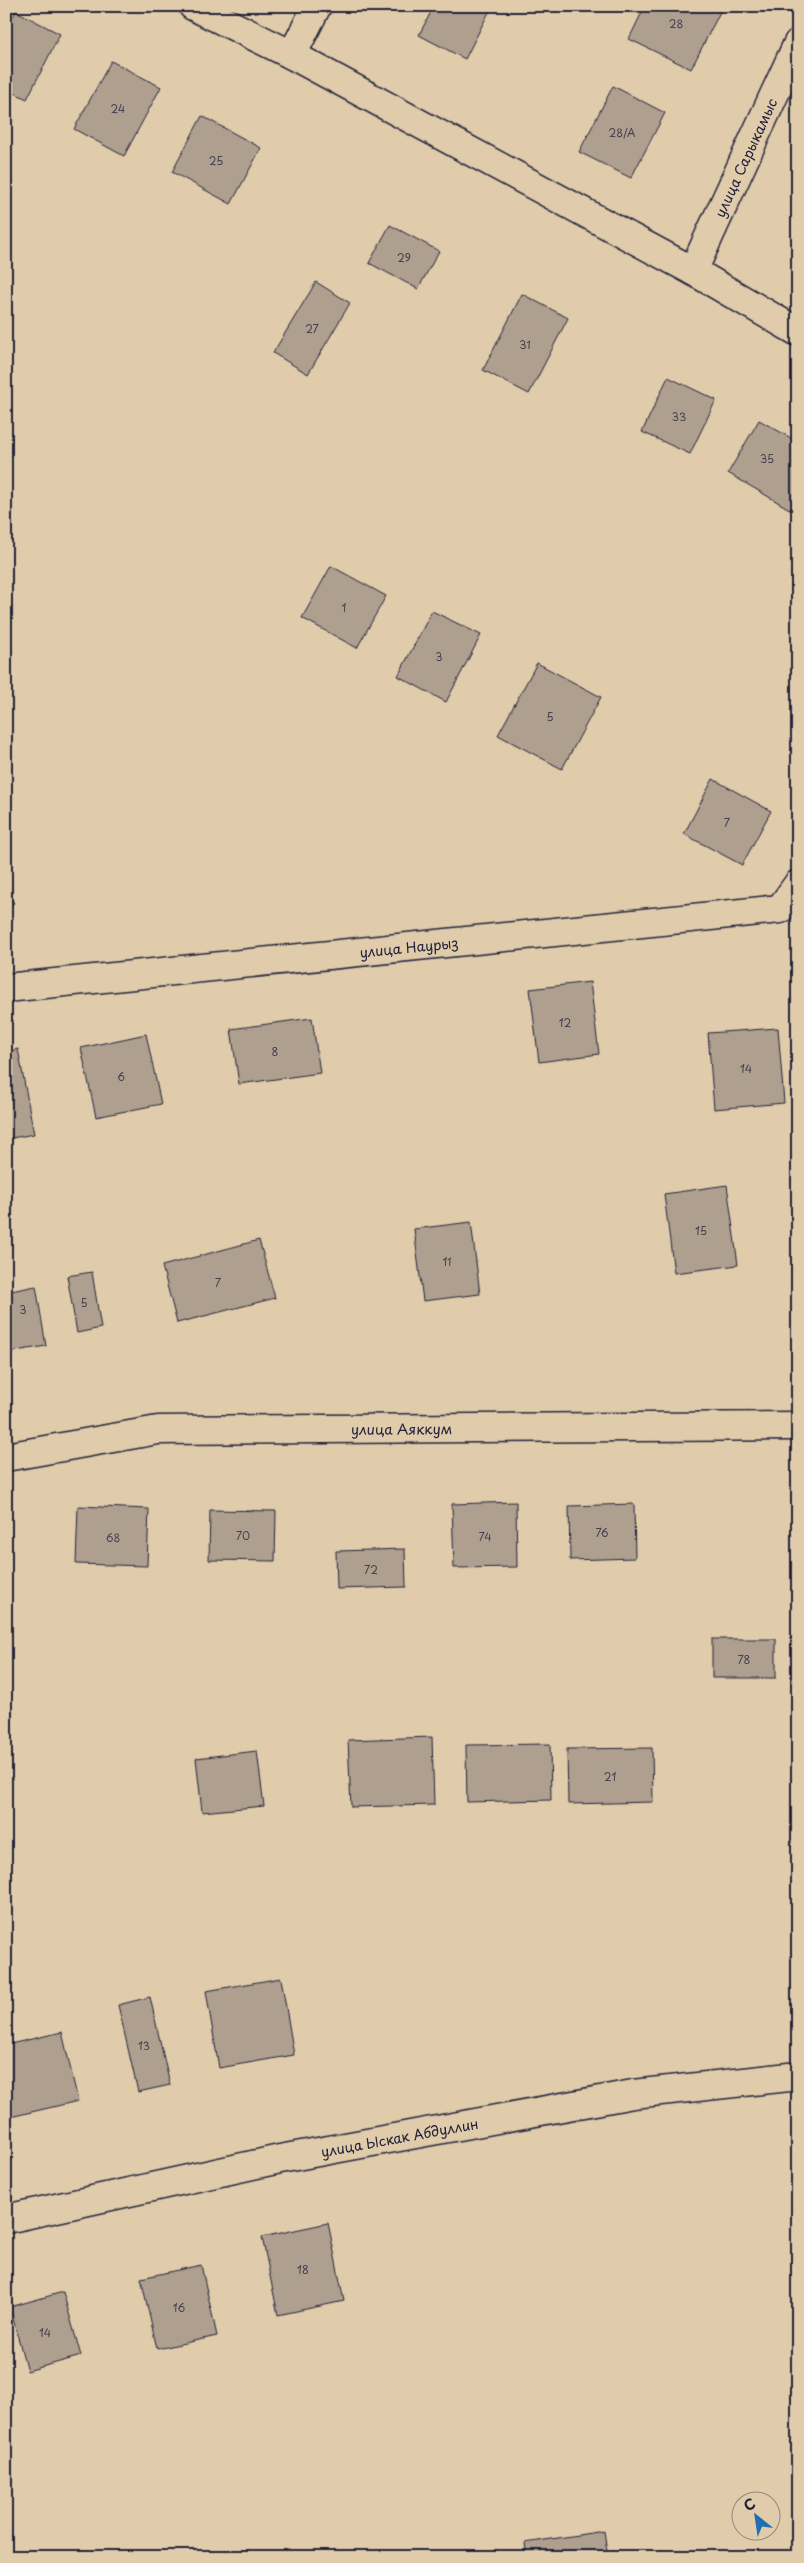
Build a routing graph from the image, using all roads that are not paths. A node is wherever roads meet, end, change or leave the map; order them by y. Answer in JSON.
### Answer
{"nodes":[{"id":1,"x":193,"y":6,"type":"edge"},
{"id":2,"x":317,"y":6,"type":"edge"},
{"id":3,"x":798,"y":43,"type":"edge"},
{"id":4,"x":292,"y":55,"type":"junction"},
{"id":5,"x":693,"y":271,"type":"junction"},
{"id":6,"x":798,"y":332,"type":"edge"},
{"id":7,"x":798,"y":884,"type":"edge"},
{"id":8,"x":6,"y":988,"type":"edge"},
{"id":9,"x":798,"y":1426,"type":"edge"},
{"id":10,"x":6,"y":1457,"type":"edge"},
{"id":11,"x":798,"y":2076,"type":"edge"},
{"id":12,"x":6,"y":2219,"type":"edge"}],
"edges":[{"from":1,"to":4,"type":"street"},
{"from":2,"to":4,"type":"street"},
{"from":3,"to":5,"type":"street","name":"улица Сарыкамыс"},
{"from":4,"to":5,"type":"street"},
{"from":5,"to":6,"type":"street"},
{"from":7,"to":8,"type":"street","name":"улица Наурыз"},
{"from":9,"to":10,"type":"street","name":"улица Аяккум"},
{"from":11,"to":12,"type":"street","name":"улица Ыскак Абдуллин"}]}
